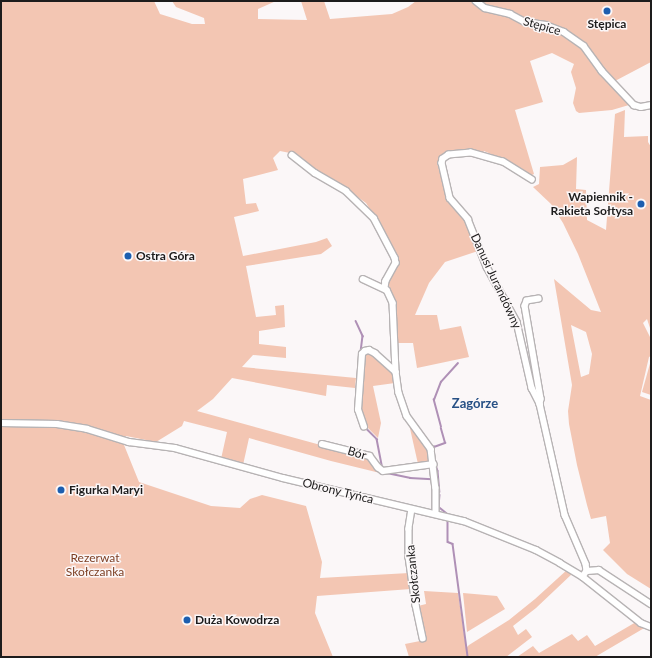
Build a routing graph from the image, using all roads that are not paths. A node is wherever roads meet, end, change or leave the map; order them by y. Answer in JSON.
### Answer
{"nodes":[{"id":1,"x":476,"y":1,"type":"edge"},
{"id":2,"x":651,"y":105,"type":"edge"},
{"id":3,"x":292,"y":155,"type":"dead end"},
{"id":4,"x":532,"y":180,"type":"dead end"},
{"id":5,"x":363,"y":279,"type":"dead end"},
{"id":6,"x":385,"y":288,"type":"junction"},
{"id":7,"x":539,"y":299,"type":"dead end"},
{"id":8,"x":396,"y":372,"type":"junction"},
{"id":9,"x":540,"y":404,"type":"junction"},
{"id":10,"x":1,"y":423,"type":"edge"},
{"id":11,"x":364,"y":427,"type":"dead end"},
{"id":12,"x":322,"y":444,"type":"dead end"},
{"id":13,"x":434,"y":464,"type":"junction"},
{"id":14,"x":412,"y":509,"type":"junction"},
{"id":15,"x":436,"y":514,"type":"junction"},
{"id":16,"x":587,"y":571,"type":"junction"},
{"id":17,"x":583,"y":577,"type":"junction"},
{"id":18,"x":651,"y":604,"type":"edge"},
{"id":19,"x":651,"y":627,"type":"edge"},
{"id":20,"x":423,"y":638,"type":"dead end"}],
"edges":[{"from":1,"to":2,"type":"street","name":"Stępice"},
{"from":3,"to":6,"type":"street"},
{"from":4,"to":9,"type":"street","name":"Danusi Jurandówny"},
{"from":5,"to":6,"type":"street"},
{"from":6,"to":8,"type":"street"},
{"from":7,"to":9,"type":"street"},
{"from":8,"to":11,"type":"street"},
{"from":8,"to":13,"type":"street"},
{"from":9,"to":16,"type":"street","name":"Danusi Jurandówny"},
{"from":10,"to":14,"type":"street","name":"Obrony Tyńca"},
{"from":12,"to":13,"type":"street","name":"Bór"},
{"from":13,"to":15,"type":"street"},
{"from":14,"to":15,"type":"street","name":"Obrony Tyńca"},
{"from":14,"to":20,"type":"street","name":"Skołczanka"},
{"from":15,"to":17,"type":"street","name":"Obrony Tyńca"},
{"from":16,"to":17,"type":"street"},
{"from":16,"to":18,"type":"street"},
{"from":17,"to":19,"type":"street","name":"Obrony Tyńca"}]}
